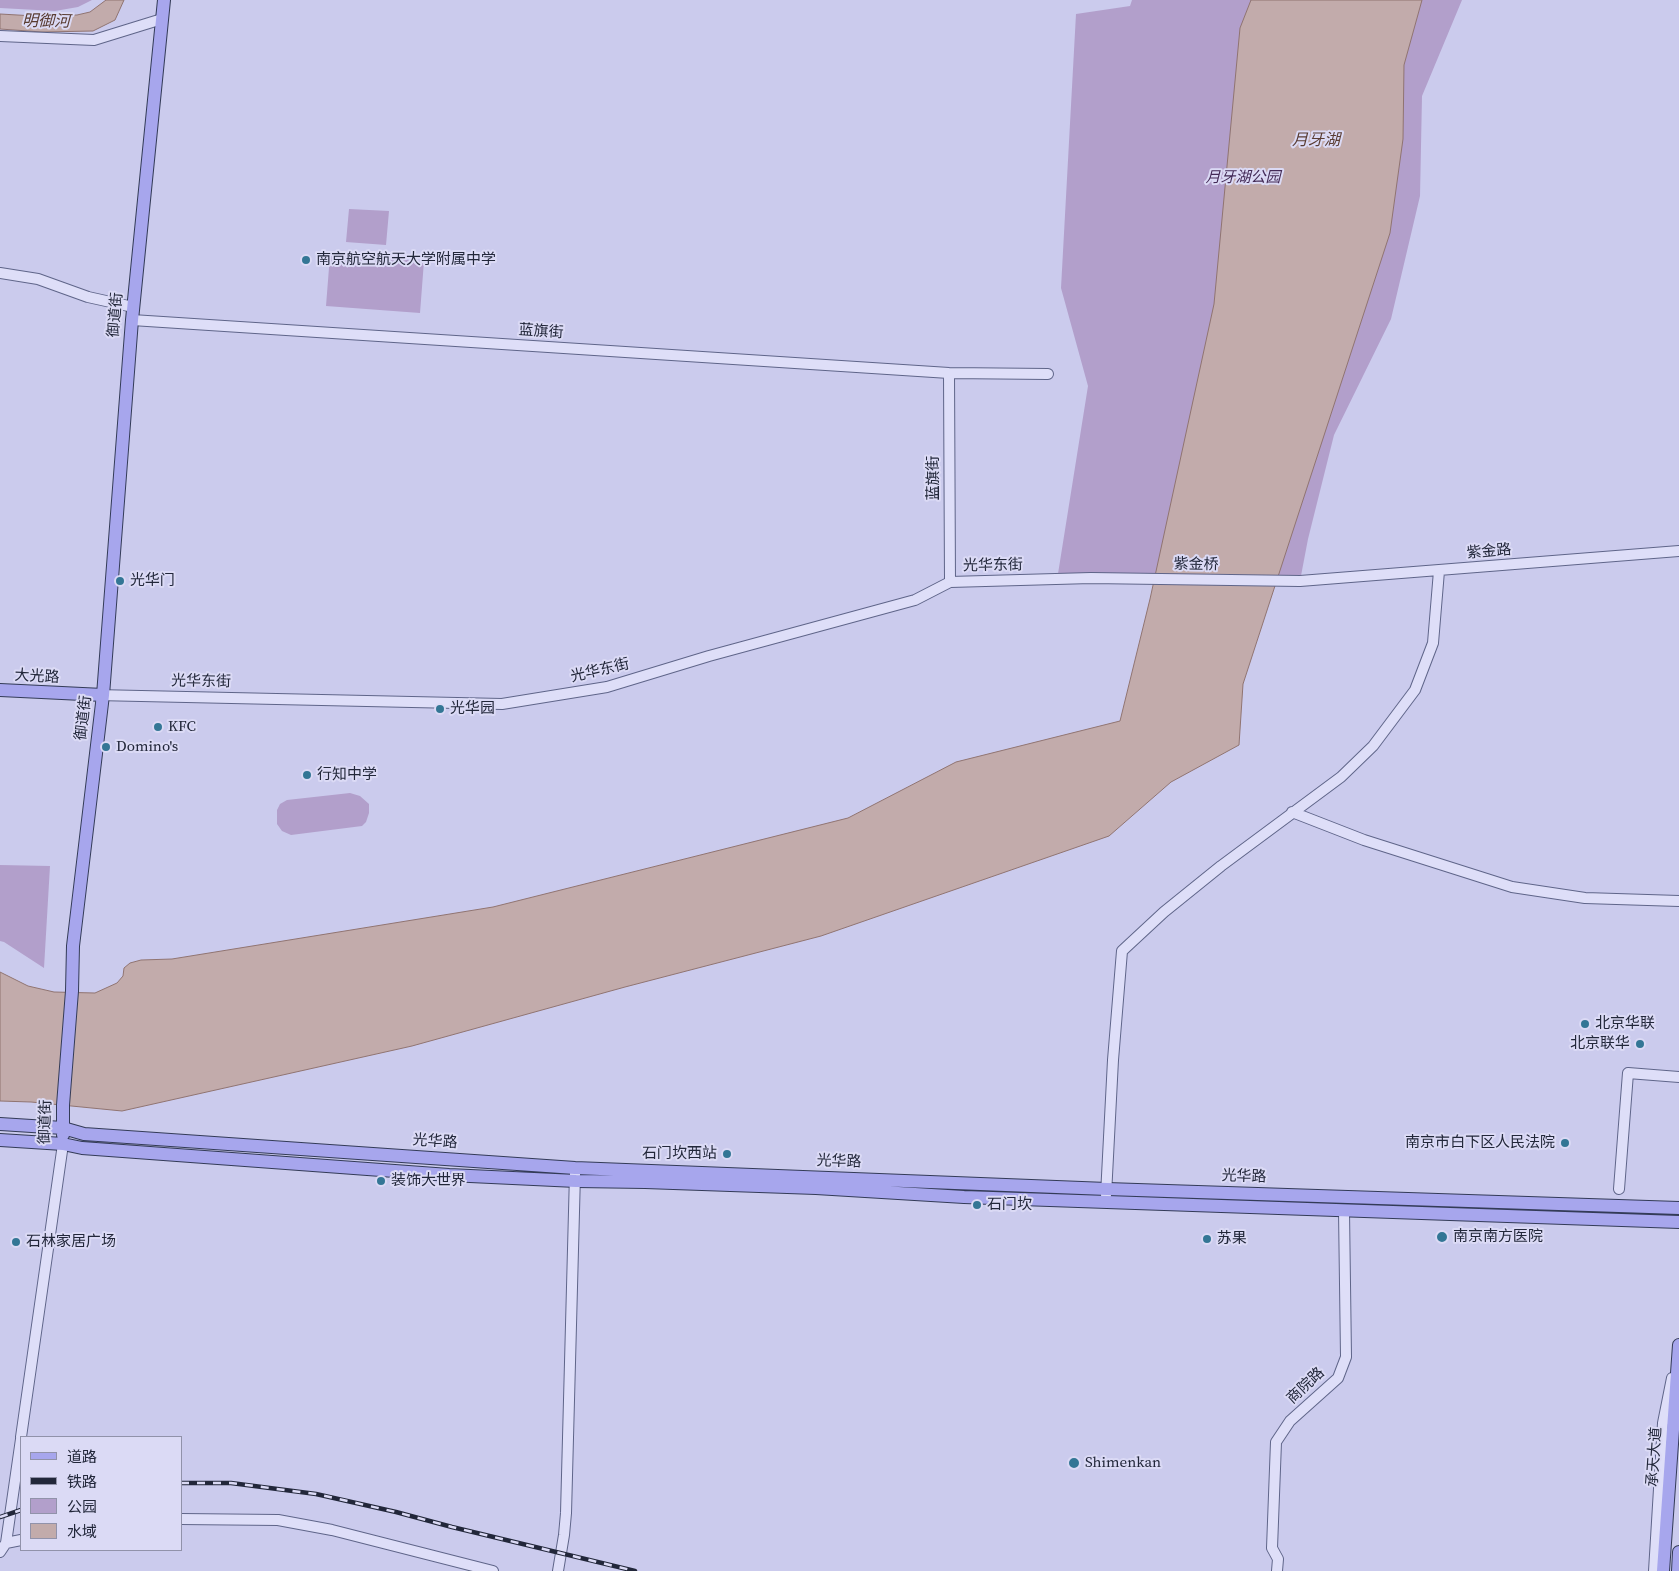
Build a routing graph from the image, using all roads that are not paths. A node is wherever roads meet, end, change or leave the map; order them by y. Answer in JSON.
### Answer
{"nodes":[{"id":1,"x":164,"y":0,"type":"edge"},
{"id":2,"x":162,"y":20,"type":"junction"},
{"id":3,"x":0,"y":36,"type":"edge"},
{"id":4,"x":0,"y":273,"type":"edge"},
{"id":5,"x":133,"y":307,"type":"junction"},
{"id":6,"x":132,"y":320,"type":"junction"},
{"id":7,"x":949,"y":373,"type":"junction"},
{"id":8,"x":1048,"y":374,"type":"dead end"},
{"id":9,"x":1679,"y":551,"type":"edge"},
{"id":10,"x":1439,"y":571,"type":"junction"},
{"id":11,"x":1091,"y":578,"type":"joint"},
{"id":12,"x":1300,"y":581,"type":"joint"},
{"id":13,"x":950,"y":582,"type":"junction"},
{"id":14,"x":0,"y":690,"type":"edge"},
{"id":15,"x":98,"y":695,"type":"junction"},
{"id":16,"x":1292,"y":812,"type":"junction"},
{"id":17,"x":1679,"y":900,"type":"edge"},
{"id":18,"x":1679,"y":1076,"type":"edge"},
{"id":19,"x":0,"y":1124,"type":"edge"},
{"id":20,"x":63,"y":1128,"type":"junction"},
{"id":21,"x":0,"y":1140,"type":"edge"},
{"id":22,"x":63,"y":1144,"type":"junction"},
{"id":23,"x":576,"y":1175,"type":"junction"},
{"id":24,"x":1619,"y":1189,"type":"dead end"},
{"id":25,"x":1106,"y":1195,"type":"junction"},
{"id":26,"x":1679,"y":1208,"type":"edge"},
{"id":27,"x":1344,"y":1210,"type":"junction"},
{"id":28,"x":1679,"y":1222,"type":"edge"},
{"id":29,"x":1679,"y":1346,"type":"edge"},
{"id":30,"x":21,"y":1436,"type":"edge"},
{"id":31,"x":20,"y":1445,"type":"edge"},
{"id":32,"x":182,"y":1519,"type":"edge"},
{"id":33,"x":20,"y":1540,"type":"edge"},
{"id":34,"x":6,"y":1543,"type":"junction"},
{"id":35,"x":0,"y":1552,"type":"edge"},
{"id":36,"x":1679,"y":1552,"type":"edge"},
{"id":37,"x":494,"y":1571,"type":"edge"},
{"id":38,"x":558,"y":1571,"type":"edge"},
{"id":39,"x":1277,"y":1571,"type":"edge"},
{"id":40,"x":1654,"y":1571,"type":"edge"},
{"id":41,"x":1663,"y":1571,"type":"edge"},
{"id":42,"x":1678,"y":1571,"type":"edge"}],
"edges":[{"from":1,"to":2,"type":"main road","name":"御道街"},
{"from":2,"to":3,"type":"street"},
{"from":2,"to":5,"type":"main road","name":"御道街"},
{"from":4,"to":5,"type":"street"},
{"from":5,"to":6,"type":"main road","name":"御道街"},
{"from":6,"to":7,"type":"street","name":"蓝旗街"},
{"from":6,"to":15,"type":"main road","name":"御道街"},
{"from":7,"to":8,"type":"street","name":"蓝旗街"},
{"from":7,"to":13,"type":"street","name":"蓝旗街"},
{"from":9,"to":10,"type":"street","name":"紫金路"},
{"from":10,"to":12,"type":"street","name":"紫金路"},
{"from":10,"to":16,"type":"street"},
{"from":11,"to":12,"type":"street","name":"紫金桥"},
{"from":11,"to":13,"type":"street","name":"光华东街"},
{"from":13,"to":15,"type":"street","name":"光华东街"},
{"from":14,"to":15,"type":"main road"},
{"from":15,"to":20,"type":"main road","name":"御道街"},
{"from":16,"to":17,"type":"street"},
{"from":16,"to":25,"type":"street"},
{"from":18,"to":24,"type":"street"},
{"from":19,"to":20,"type":"main road","name":"光华路"},
{"from":20,"to":22,"type":"main road","name":"御道街"},
{"from":20,"to":23,"type":"main road","name":"光华路"},
{"from":21,"to":22,"type":"main road","name":"光华路"},
{"from":22,"to":23,"type":"main road","name":"光华路"},
{"from":22,"to":30,"type":"street","name":"御道街"},
{"from":23,"to":25,"type":"main road","name":"光华路"},
{"from":23,"to":38,"type":"street"},
{"from":25,"to":26,"type":"main road","name":"光华路"},
{"from":25,"to":27,"type":"main road","name":"光华路"},
{"from":27,"to":28,"type":"main road","name":"光华路"},
{"from":27,"to":39,"type":"street","name":"商院路"},
{"from":29,"to":40,"type":"street"},
{"from":29,"to":41,"type":"main road","name":"承天大道"},
{"from":31,"to":34,"type":"street","name":"御道街"},
{"from":32,"to":37,"type":"street"},
{"from":33,"to":34,"type":"street"},
{"from":34,"to":35,"type":"street"},
{"from":36,"to":42,"type":"main road"}]}
